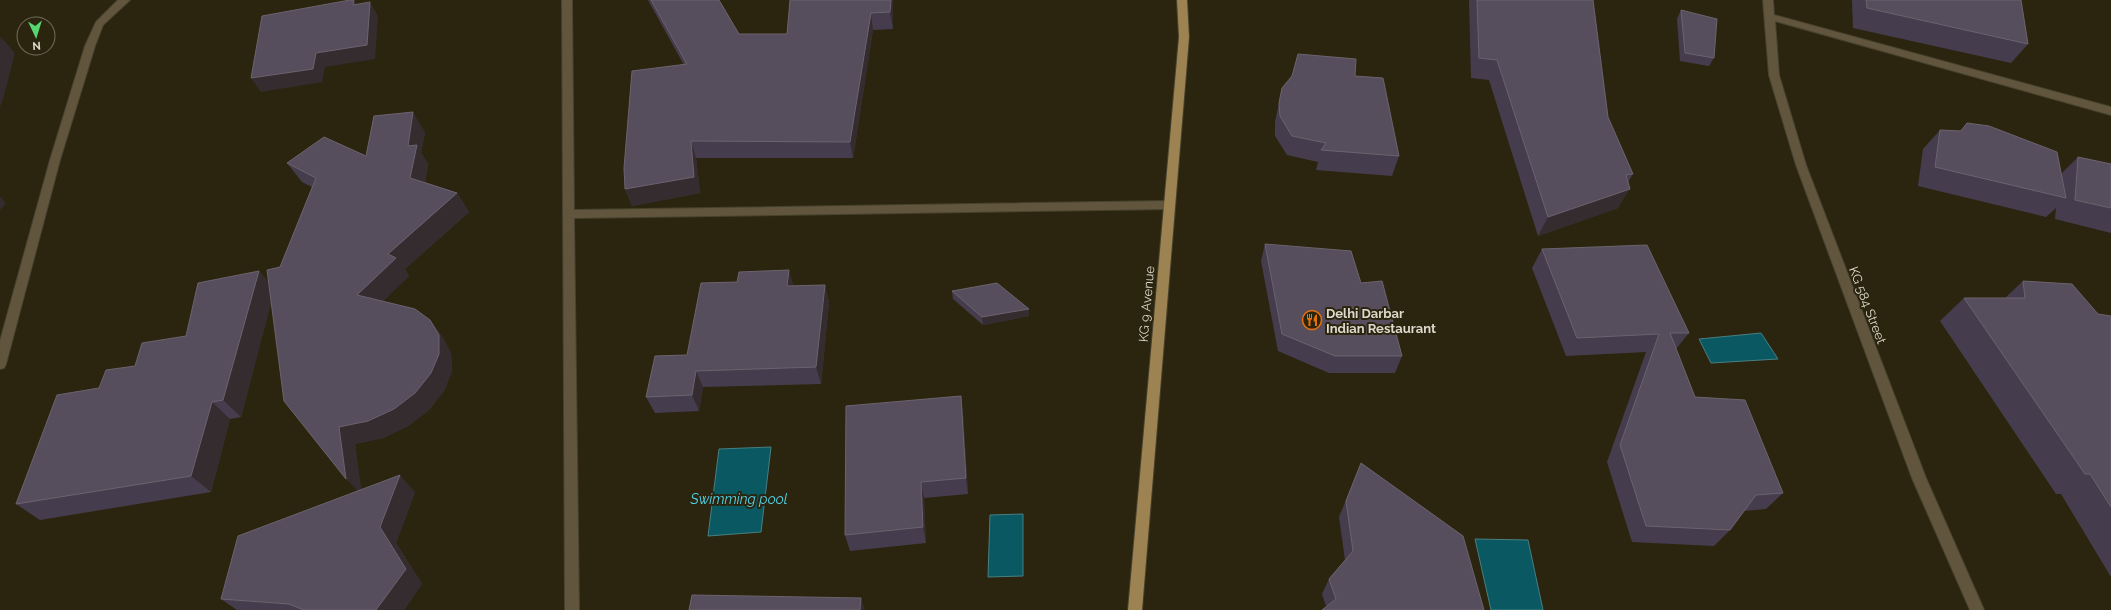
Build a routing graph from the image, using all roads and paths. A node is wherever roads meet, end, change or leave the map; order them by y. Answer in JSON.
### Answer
{"nodes":[{"id":1,"x":125,"y":0,"type":"edge"},
{"id":2,"x":567,"y":0,"type":"edge"},
{"id":3,"x":1182,"y":0,"type":"edge"},
{"id":4,"x":1768,"y":0,"type":"edge"},
{"id":5,"x":1771,"y":18,"type":"junction"},
{"id":6,"x":2111,"y":112,"type":"edge"},
{"id":7,"x":1169,"y":205,"type":"junction"},
{"id":8,"x":568,"y":214,"type":"junction"},
{"id":9,"x":0,"y":364,"type":"edge"},
{"id":10,"x":572,"y":610,"type":"edge"},
{"id":11,"x":1135,"y":610,"type":"edge"},
{"id":12,"x":1977,"y":610,"type":"edge"}],
"edges":[{"from":1,"to":9,"type":"street"},
{"from":2,"to":8,"type":"street"},
{"from":3,"to":7,"type":"main road","name":"KG 9 Avenue"},
{"from":4,"to":5,"type":"street","name":"KG 584 Street"},
{"from":5,"to":6,"type":"street"},
{"from":5,"to":12,"type":"street","name":"KG 584 Street"},
{"from":7,"to":8,"type":"street"},
{"from":7,"to":11,"type":"main road","name":"KG 9 Avenue"},
{"from":8,"to":10,"type":"street"}]}
